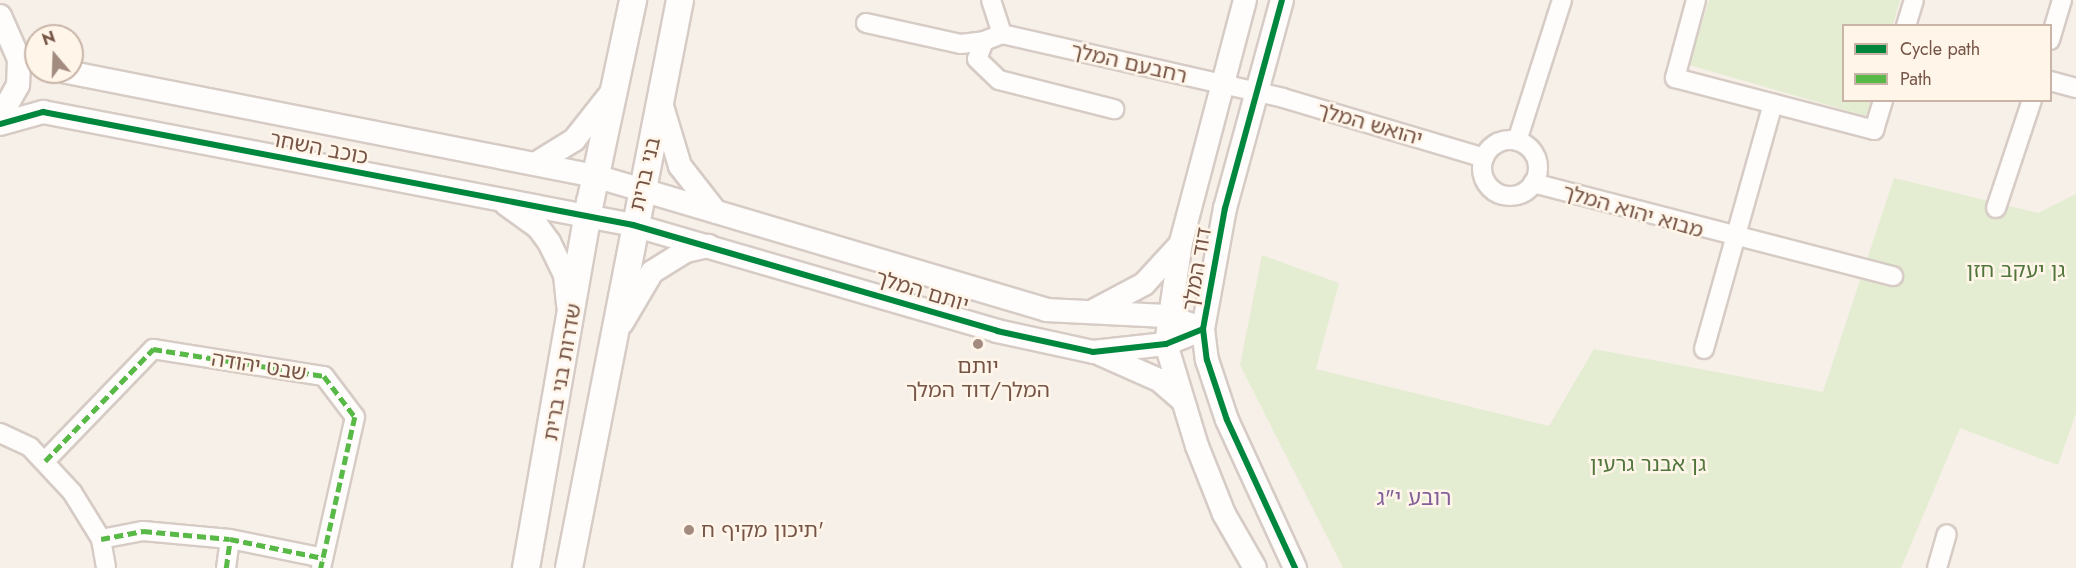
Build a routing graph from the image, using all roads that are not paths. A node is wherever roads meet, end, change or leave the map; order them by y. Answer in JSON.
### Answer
{"nodes":[{"id":1,"x":633,"y":0,"type":"edge"},
{"id":2,"x":680,"y":0,"type":"edge"},
{"id":3,"x":991,"y":0,"type":"edge"},
{"id":4,"x":1245,"y":0,"type":"edge"},
{"id":5,"x":1282,"y":0,"type":"edge"},
{"id":6,"x":1562,"y":0,"type":"edge"},
{"id":7,"x":1696,"y":0,"type":"edge"},
{"id":8,"x":1914,"y":0,"type":"edge"},
{"id":9,"x":2062,"y":0,"type":"edge"},
{"id":10,"x":866,"y":23,"type":"dead end"},
{"id":11,"x":1907,"y":24,"type":"edge"},
{"id":12,"x":6,"y":25,"type":"edge"},
{"id":13,"x":2052,"y":33,"type":"edge"},
{"id":14,"x":1002,"y":34,"type":"junction"},
{"id":15,"x":984,"y":41,"type":"junction"},
{"id":16,"x":24,"y":43,"type":"edge"},
{"id":17,"x":84,"y":75,"type":"edge"},
{"id":18,"x":2052,"y":82,"type":"edge"},
{"id":19,"x":1223,"y":84,"type":"junction"},
{"id":20,"x":616,"y":86,"type":"junction"},
{"id":21,"x":2076,"y":88,"type":"edge"},
{"id":22,"x":1256,"y":91,"type":"junction"},
{"id":23,"x":661,"y":101,"type":"junction"},
{"id":24,"x":1882,"y":102,"type":"edge"},
{"id":25,"x":2031,"y":102,"type":"edge"},
{"id":26,"x":1773,"y":104,"type":"junction"},
{"id":27,"x":1114,"y":109,"type":"dead end"},
{"id":28,"x":0,"y":118,"type":"edge"},
{"id":29,"x":0,"y":124,"type":"edge"},
{"id":30,"x":1517,"y":141,"type":"junction"},
{"id":31,"x":1484,"y":158,"type":"junction"},
{"id":32,"x":535,"y":164,"type":"junction"},
{"id":33,"x":595,"y":176,"type":"junction"},
{"id":34,"x":1533,"y":183,"type":"junction"},
{"id":35,"x":642,"y":190,"type":"junction"},
{"id":36,"x":500,"y":200,"type":"junction"},
{"id":37,"x":1996,"y":208,"type":"dead end"},
{"id":38,"x":716,"y":212,"type":"junction"},
{"id":39,"x":588,"y":216,"type":"junction"},
{"id":40,"x":633,"y":225,"type":"junction"},
{"id":41,"x":1732,"y":239,"type":"junction"},
{"id":42,"x":1181,"y":242,"type":"junction"},
{"id":43,"x":711,"y":245,"type":"junction"},
{"id":44,"x":1893,"y":276,"type":"dead end"},
{"id":45,"x":1084,"y":314,"type":"junction"},
{"id":46,"x":1166,"y":316,"type":"junction"},
{"id":47,"x":570,"y":321,"type":"junction"},
{"id":48,"x":1203,"y":328,"type":"junction"},
{"id":49,"x":1166,"y":344,"type":"junction"},
{"id":50,"x":609,"y":348,"type":"junction"},
{"id":51,"x":1704,"y":350,"type":"dead end"},
{"id":52,"x":1093,"y":352,"type":"junction"},
{"id":53,"x":1181,"y":400,"type":"junction"},
{"id":54,"x":0,"y":433,"type":"edge"},
{"id":55,"x":45,"y":461,"type":"junction"},
{"id":56,"x":1947,"y":534,"type":"dead end"},
{"id":57,"x":101,"y":539,"type":"junction"},
{"id":58,"x":230,"y":539,"type":"junction"},
{"id":59,"x":322,"y":563,"type":"edge"},
{"id":60,"x":106,"y":568,"type":"edge"},
{"id":61,"x":226,"y":568,"type":"edge"},
{"id":62,"x":526,"y":568,"type":"edge"},
{"id":63,"x":569,"y":568,"type":"edge"},
{"id":64,"x":1255,"y":568,"type":"edge"},
{"id":65,"x":1295,"y":568,"type":"edge"},
{"id":66,"x":1937,"y":568,"type":"edge"}],
"edges":[{"from":1,"to":20,"type":"main road"},
{"from":2,"to":23,"type":"main road","name":"בני ברית"},
{"from":3,"to":14,"type":"street"},
{"from":4,"to":19,"type":"street","name":"דוד המלך"},
{"from":5,"to":22,"type":"street","name":"דוד המלך"},
{"from":6,"to":30,"type":"street"},
{"from":7,"to":26,"type":"street"},
{"from":8,"to":11,"type":"street"},
{"from":9,"to":13,"type":"street"},
{"from":10,"to":15,"type":"street"},
{"from":12,"to":16,"type":"street"},
{"from":12,"to":28,"type":"street"},
{"from":14,"to":15,"type":"street"},
{"from":14,"to":19,"type":"street","name":"רחבעם המלך"},
{"from":15,"to":27,"type":"street"},
{"from":17,"to":32,"type":"street","name":"כוכב השחר"},
{"from":18,"to":21,"type":"street"},
{"from":19,"to":22,"type":"street","name":"רחבעם המלך"},
{"from":19,"to":42,"type":"street","name":"דוד המלך"},
{"from":20,"to":32,"type":"street"},
{"from":20,"to":33,"type":"main road"},
{"from":22,"to":31,"type":"street","name":"יהואש המלך"},
{"from":22,"to":48,"type":"street","name":"דוד המלך"},
{"from":23,"to":35,"type":"main road","name":"בני ברית"},
{"from":23,"to":38,"type":"street"},
{"from":24,"to":26,"type":"street"},
{"from":25,"to":37,"type":"street"},
{"from":26,"to":41,"type":"street","name":"מבוא יהוא המלך"},
{"from":29,"to":36,"type":"street","name":"כוכב השחר"},
{"from":30,"to":31,"type":"street"},
{"from":30,"to":34,"type":"street"},
{"from":31,"to":34,"type":"street"},
{"from":32,"to":33,"type":"street","name":"כוכב השחר"},
{"from":33,"to":35,"type":"street","name":"יותם המלך"},
{"from":33,"to":39,"type":"main road","name":"שדרות בני ברית"},
{"from":34,"to":41,"type":"street","name":"מבוא יהוא המלך"},
{"from":35,"to":38,"type":"street","name":"יותם המלך"},
{"from":35,"to":40,"type":"main road","name":"בני ברית"},
{"from":36,"to":39,"type":"street","name":"כוכב השחר"},
{"from":36,"to":47,"type":"street"},
{"from":38,"to":45,"type":"street","name":"יותם המלך"},
{"from":39,"to":40,"type":"street","name":"כוכב השחר"},
{"from":39,"to":47,"type":"main road","name":"שדרות בני ברית"},
{"from":40,"to":43,"type":"street","name":"יותם המלך"},
{"from":40,"to":50,"type":"main road","name":"בני ברית"},
{"from":41,"to":44,"type":"street","name":"מבוא יהוא המלך"},
{"from":41,"to":51,"type":"street","name":"מבוא יהוא המלך"},
{"from":42,"to":45,"type":"street"},
{"from":42,"to":46,"type":"street","name":"דוד המלך"},
{"from":43,"to":50,"type":"street"},
{"from":43,"to":52,"type":"street","name":"יותם המלך"},
{"from":45,"to":46,"type":"street","name":"יותם המלך"},
{"from":46,"to":48,"type":"street","name":"יותם המלך"},
{"from":46,"to":49,"type":"street","name":"דוד המלך"},
{"from":47,"to":62,"type":"main road","name":"שדרות בני ברית"},
{"from":48,"to":49,"type":"street","name":"יותם המלך"},
{"from":48,"to":65,"type":"street","name":"דוד המלך"},
{"from":49,"to":52,"type":"street","name":"יותם המלך"},
{"from":49,"to":53,"type":"street","name":"דוד המלך"},
{"from":50,"to":63,"type":"main road","name":"שדרות בני ברית"},
{"from":52,"to":53,"type":"street"},
{"from":53,"to":64,"type":"street","name":"דוד המלך"},
{"from":54,"to":55,"type":"street"},
{"from":55,"to":57,"type":"street"},
{"from":55,"to":59,"type":"street","name":"שבט יהודה"},
{"from":56,"to":66,"type":"street"},
{"from":57,"to":58,"type":"street","name":"שבט יהודה"},
{"from":57,"to":60,"type":"street"},
{"from":58,"to":59,"type":"street","name":"שבט יהודה"},
{"from":58,"to":61,"type":"street"}]}
